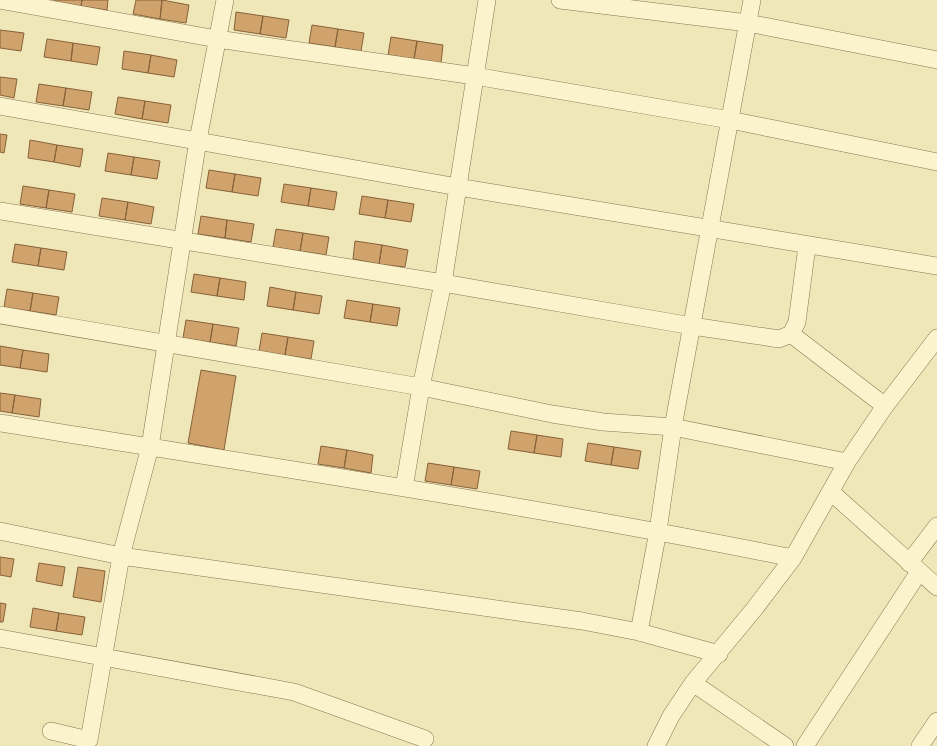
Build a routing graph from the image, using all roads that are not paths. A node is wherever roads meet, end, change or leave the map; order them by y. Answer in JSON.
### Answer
{"nodes":[{"id":1,"x":0,"y":0,"type":"edge"},
{"id":2,"x":225,"y":0,"type":"edge"},
{"id":3,"x":487,"y":0,"type":"edge"},
{"id":4,"x":564,"y":0,"type":"edge"},
{"id":5,"x":752,"y":0,"type":"edge"},
{"id":6,"x":748,"y":23,"type":"junction"},
{"id":7,"x":217,"y":39,"type":"junction"},
{"id":8,"x":937,"y":60,"type":"edge"},
{"id":9,"x":475,"y":76,"type":"junction"},
{"id":10,"x":0,"y":106,"type":"edge"},
{"id":11,"x":730,"y":120,"type":"junction"},
{"id":12,"x":198,"y":140,"type":"junction"},
{"id":13,"x":937,"y":162,"type":"edge"},
{"id":14,"x":458,"y":187,"type":"junction"},
{"id":15,"x":0,"y":211,"type":"edge"},
{"id":16,"x":711,"y":229,"type":"junction"},
{"id":17,"x":183,"y":240,"type":"junction"},
{"id":18,"x":807,"y":246,"type":"junction"},
{"id":19,"x":937,"y":266,"type":"edge"},
{"id":20,"x":443,"y":283,"type":"junction"},
{"id":21,"x":0,"y":315,"type":"edge"},
{"id":22,"x":692,"y":326,"type":"junction"},
{"id":23,"x":791,"y":334,"type":"junction"},
{"id":24,"x":937,"y":338,"type":"edge"},
{"id":25,"x":166,"y":344,"type":"junction"},
{"id":26,"x":421,"y":387,"type":"junction"},
{"id":27,"x":885,"y":406,"type":"junction"},
{"id":28,"x":0,"y":423,"type":"edge"},
{"id":29,"x":673,"y":427,"type":"junction"},
{"id":30,"x":150,"y":447,"type":"junction"},
{"id":31,"x":848,"y":462,"type":"junction"},
{"id":32,"x":404,"y":488,"type":"junction"},
{"id":33,"x":831,"y":492,"type":"junction"},
{"id":34,"x":937,"y":526,"type":"edge"},
{"id":35,"x":0,"y":531,"type":"edge"},
{"id":36,"x":658,"y":531,"type":"junction"},
{"id":37,"x":121,"y":556,"type":"junction"},
{"id":38,"x":793,"y":558,"type":"junction"},
{"id":39,"x":914,"y":567,"type":"junction"},
{"id":40,"x":937,"y":587,"type":"edge"},
{"id":41,"x":639,"y":632,"type":"junction"},
{"id":42,"x":0,"y":638,"type":"edge"},
{"id":43,"x":719,"y":654,"type":"junction"},
{"id":44,"x":102,"y":657,"type":"junction"},
{"id":45,"x":693,"y":683,"type":"junction"},
{"id":46,"x":937,"y":721,"type":"edge"},
{"id":47,"x":51,"y":731,"type":"dead end"},
{"id":48,"x":425,"y":740,"type":"dead end"},
{"id":49,"x":656,"y":746,"type":"edge"},
{"id":50,"x":785,"y":746,"type":"edge"},
{"id":51,"x":805,"y":746,"type":"edge"},
{"id":52,"x":920,"y":746,"type":"edge"}],
"edges":[{"from":1,"to":7,"type":"street"},
{"from":2,"to":7,"type":"street"},
{"from":3,"to":9,"type":"street"},
{"from":4,"to":6,"type":"street"},
{"from":5,"to":6,"type":"street"},
{"from":6,"to":8,"type":"street"},
{"from":6,"to":11,"type":"street"},
{"from":7,"to":9,"type":"street"},
{"from":7,"to":12,"type":"street"},
{"from":9,"to":11,"type":"street"},
{"from":9,"to":14,"type":"street"},
{"from":10,"to":12,"type":"street"},
{"from":11,"to":13,"type":"street"},
{"from":11,"to":16,"type":"street"},
{"from":12,"to":14,"type":"street"},
{"from":12,"to":17,"type":"street"},
{"from":14,"to":16,"type":"street"},
{"from":14,"to":20,"type":"street"},
{"from":15,"to":17,"type":"street"},
{"from":16,"to":18,"type":"street"},
{"from":16,"to":22,"type":"street"},
{"from":17,"to":20,"type":"street"},
{"from":17,"to":25,"type":"street"},
{"from":18,"to":19,"type":"street"},
{"from":18,"to":23,"type":"street"},
{"from":20,"to":22,"type":"street"},
{"from":20,"to":26,"type":"street"},
{"from":21,"to":25,"type":"street"},
{"from":22,"to":23,"type":"street"},
{"from":22,"to":29,"type":"street"},
{"from":23,"to":27,"type":"street"},
{"from":24,"to":27,"type":"street"},
{"from":25,"to":26,"type":"street"},
{"from":25,"to":30,"type":"street"},
{"from":26,"to":29,"type":"street"},
{"from":26,"to":32,"type":"street"},
{"from":27,"to":31,"type":"street"},
{"from":28,"to":30,"type":"street"},
{"from":29,"to":31,"type":"street"},
{"from":29,"to":36,"type":"street"},
{"from":30,"to":32,"type":"street"},
{"from":30,"to":37,"type":"street"},
{"from":31,"to":33,"type":"street"},
{"from":32,"to":36,"type":"street"},
{"from":33,"to":38,"type":"street"},
{"from":33,"to":39,"type":"street"},
{"from":34,"to":39,"type":"street"},
{"from":35,"to":37,"type":"street"},
{"from":36,"to":38,"type":"street"},
{"from":36,"to":41,"type":"street"},
{"from":37,"to":41,"type":"street"},
{"from":37,"to":44,"type":"street"},
{"from":38,"to":43,"type":"street"},
{"from":39,"to":40,"type":"street"},
{"from":39,"to":51,"type":"street"},
{"from":41,"to":43,"type":"street"},
{"from":42,"to":44,"type":"street"},
{"from":43,"to":45,"type":"street"},
{"from":44,"to":47,"type":"street"},
{"from":44,"to":48,"type":"street"},
{"from":45,"to":49,"type":"street"},
{"from":45,"to":50,"type":"street"},
{"from":46,"to":52,"type":"street"}]}
